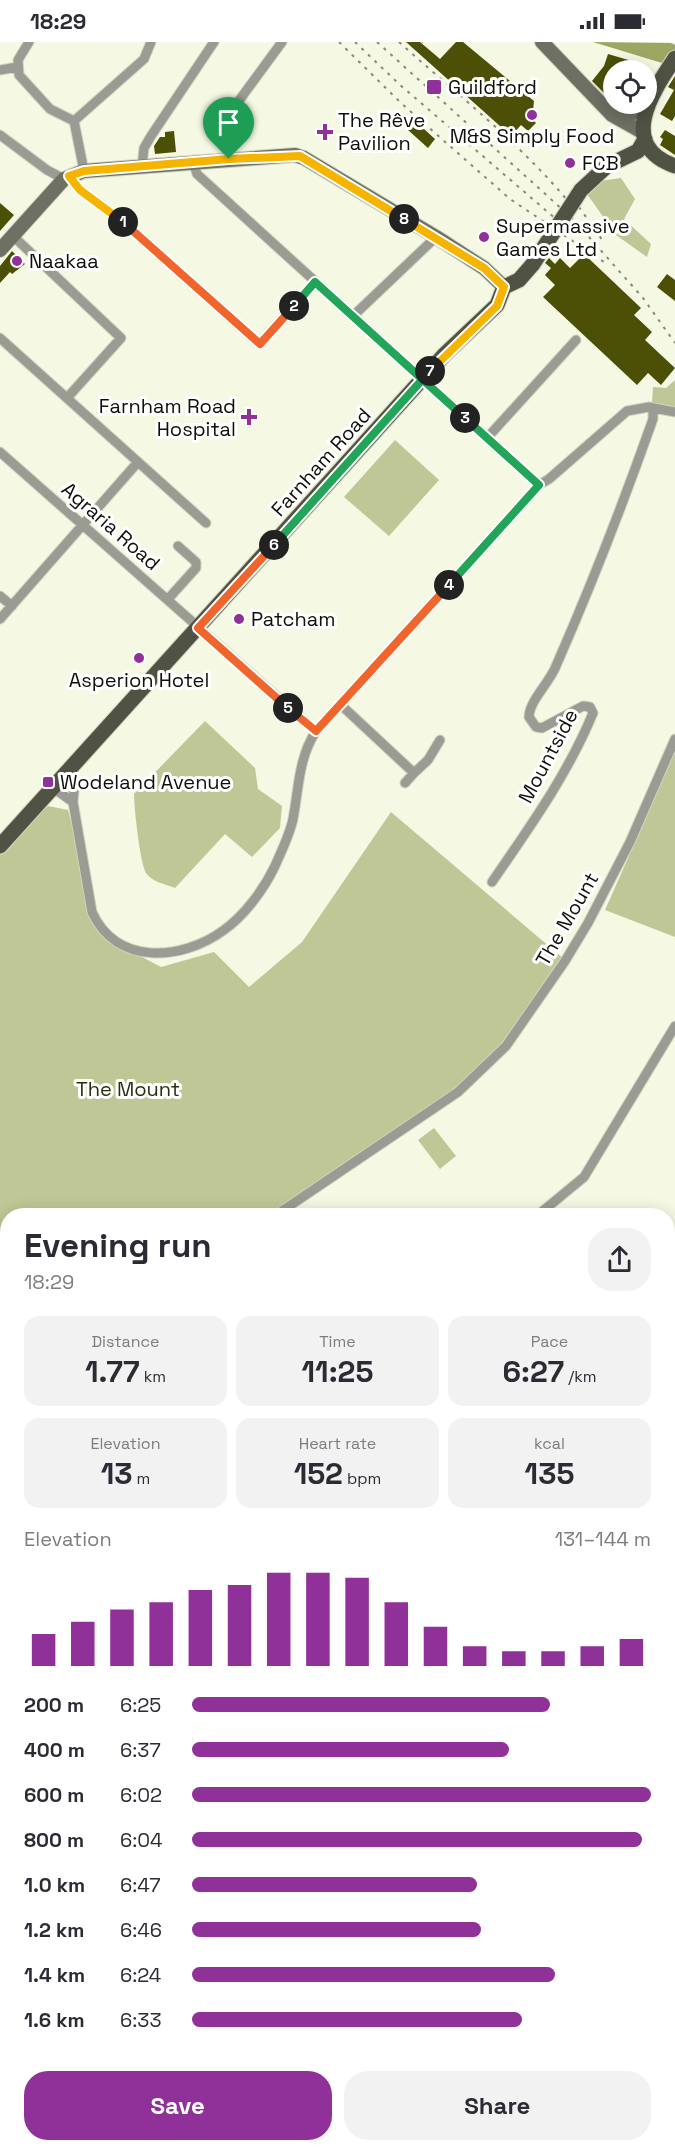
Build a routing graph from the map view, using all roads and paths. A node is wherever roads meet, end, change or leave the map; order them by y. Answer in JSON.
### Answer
{"nodes":[{"id":1,"x":29,"y":42,"type":"edge"},
{"id":2,"x":151,"y":42,"type":"edge"},
{"id":3,"x":214,"y":42,"type":"edge"},
{"id":4,"x":282,"y":42,"type":"edge"},
{"id":5,"x":542,"y":42,"type":"edge"},
{"id":6,"x":671,"y":64,"type":"edge"},
{"id":7,"x":17,"y":67,"type":"junction"},
{"id":8,"x":0,"y":70,"type":"edge"},
{"id":9,"x":657,"y":87,"type":"edge"},
{"id":10,"x":632,"y":114,"type":"edge"},
{"id":11,"x":646,"y":114,"type":"edge"},
{"id":12,"x":612,"y":115,"type":"junction"},
{"id":13,"x":74,"y":121,"type":"junction"},
{"id":14,"x":0,"y":135,"type":"edge"},
{"id":15,"x":645,"y":136,"type":"junction"},
{"id":16,"x":229,"y":159,"type":"junction"},
{"id":17,"x":193,"y":162,"type":"junction"},
{"id":18,"x":671,"y":165,"type":"edge"},
{"id":19,"x":142,"y":166,"type":"junction"},
{"id":20,"x":84,"y":171,"type":"junction"},
{"id":21,"x":600,"y":173,"type":"junction"},
{"id":22,"x":66,"y":178,"type":"junction"},
{"id":23,"x":13,"y":236,"type":"junction"},
{"id":24,"x":436,"y":237,"type":"junction"},
{"id":25,"x":0,"y":250,"type":"edge"},
{"id":26,"x":315,"y":282,"type":"junction"},
{"id":27,"x":504,"y":287,"type":"junction"},
{"id":28,"x":353,"y":316,"type":"junction"},
{"id":29,"x":0,"y":338,"type":"edge"},
{"id":30,"x":576,"y":340,"type":"dead end"},
{"id":31,"x":423,"y":379,"type":"junction"},
{"id":32,"x":67,"y":398,"type":"junction"},
{"id":33,"x":653,"y":408,"type":"junction"},
{"id":34,"x":675,"y":412,"type":"edge"},
{"id":35,"x":487,"y":438,"type":"junction"},
{"id":36,"x":0,"y":452,"type":"edge"},
{"id":37,"x":138,"y":462,"type":"junction"},
{"id":38,"x":539,"y":485,"type":"junction"},
{"id":39,"x":206,"y":523,"type":"dead end"},
{"id":40,"x":82,"y":526,"type":"junction"},
{"id":41,"x":178,"y":546,"type":"dead end"},
{"id":42,"x":0,"y":596,"type":"edge"},
{"id":43,"x":168,"y":599,"type":"junction"},
{"id":44,"x":12,"y":606,"type":"junction"},
{"id":45,"x":0,"y":619,"type":"edge"},
{"id":46,"x":198,"y":628,"type":"junction"},
{"id":47,"x":341,"y":705,"type":"junction"},
{"id":48,"x":316,"y":731,"type":"junction"},
{"id":49,"x":675,"y":739,"type":"edge"},
{"id":50,"x":440,"y":740,"type":"dead end"},
{"id":51,"x":66,"y":772,"type":"junction"},
{"id":52,"x":414,"y":773,"type":"junction"},
{"id":53,"x":405,"y":783,"type":"dead end"},
{"id":54,"x":52,"y":788,"type":"junction"},
{"id":55,"x":73,"y":802,"type":"junction"},
{"id":56,"x":0,"y":846,"type":"edge"},
{"id":57,"x":492,"y":882,"type":"dead end"},
{"id":58,"x":675,"y":1026,"type":"edge"},
{"id":59,"x":286,"y":1208,"type":"edge"},
{"id":60,"x":547,"y":1208,"type":"edge"}],
"edges":[{"from":1,"to":7,"type":"street"},
{"from":2,"to":13,"type":"street"},
{"from":3,"to":19,"type":"street"},
{"from":4,"to":16,"type":"street"},
{"from":5,"to":12,"type":"street"},
{"from":6,"to":9,"type":"main road"},
{"from":7,"to":8,"type":"street"},
{"from":7,"to":13,"type":"street"},
{"from":10,"to":12,"type":"street"},
{"from":11,"to":15,"type":"main road"},
{"from":12,"to":15,"type":"street"},
{"from":13,"to":20,"type":"street"},
{"from":14,"to":22,"type":"street"},
{"from":15,"to":18,"type":"main road"},
{"from":15,"to":21,"type":"main road","name":"Farnham Road"},
{"from":16,"to":17,"type":"street"},
{"from":16,"to":24,"type":"street"},
{"from":17,"to":19,"type":"street"},
{"from":17,"to":26,"type":"street"},
{"from":18,"to":21,"type":"main road"},
{"from":19,"to":20,"type":"street"},
{"from":20,"to":22,"type":"street"},
{"from":21,"to":27,"type":"main road","name":"Farnham Road","bridge":true},
{"from":22,"to":23,"type":"street"},
{"from":22,"to":26,"type":"street"},
{"from":23,"to":25,"type":"street"},
{"from":23,"to":32,"type":"street"},
{"from":24,"to":27,"type":"street"},
{"from":24,"to":28,"type":"street"},
{"from":26,"to":28,"type":"street"},
{"from":27,"to":31,"type":"main road","name":"Farnham Road"},
{"from":28,"to":31,"type":"street"},
{"from":29,"to":32,"type":"street"},
{"from":30,"to":35,"type":"street"},
{"from":31,"to":35,"type":"street"},
{"from":31,"to":46,"type":"main road","name":"Farnham Road"},
{"from":32,"to":37,"type":"street"},
{"from":33,"to":34,"type":"street"},
{"from":33,"to":38,"type":"street"},
{"from":33,"to":57,"type":"street","name":"Mountside"},
{"from":35,"to":38,"type":"street"},
{"from":36,"to":40,"type":"street","name":"Agraria Road"},
{"from":37,"to":39,"type":"street"},
{"from":37,"to":40,"type":"street"},
{"from":38,"to":47,"type":"street"},
{"from":40,"to":43,"type":"street","name":"Agraria Road"},
{"from":40,"to":44,"type":"street"},
{"from":41,"to":43,"type":"street"},
{"from":42,"to":44,"type":"street"},
{"from":43,"to":46,"type":"street","name":"Agraria Road"},
{"from":44,"to":45,"type":"street"},
{"from":46,"to":48,"type":"street","name":"Agraria Road"},
{"from":46,"to":51,"type":"main road","name":"Farnham Road"},
{"from":47,"to":48,"type":"street"},
{"from":47,"to":52,"type":"street"},
{"from":48,"to":55,"type":"street"},
{"from":49,"to":59,"type":"street","name":"The Mount"},
{"from":50,"to":52,"type":"street"},
{"from":51,"to":54,"type":"main road","name":"Farnham Road"},
{"from":51,"to":55,"type":"street"},
{"from":52,"to":53,"type":"street"},
{"from":54,"to":55,"type":"street"},
{"from":54,"to":56,"type":"main road","name":"Farnham Road"},
{"from":58,"to":60,"type":"street"}]}
